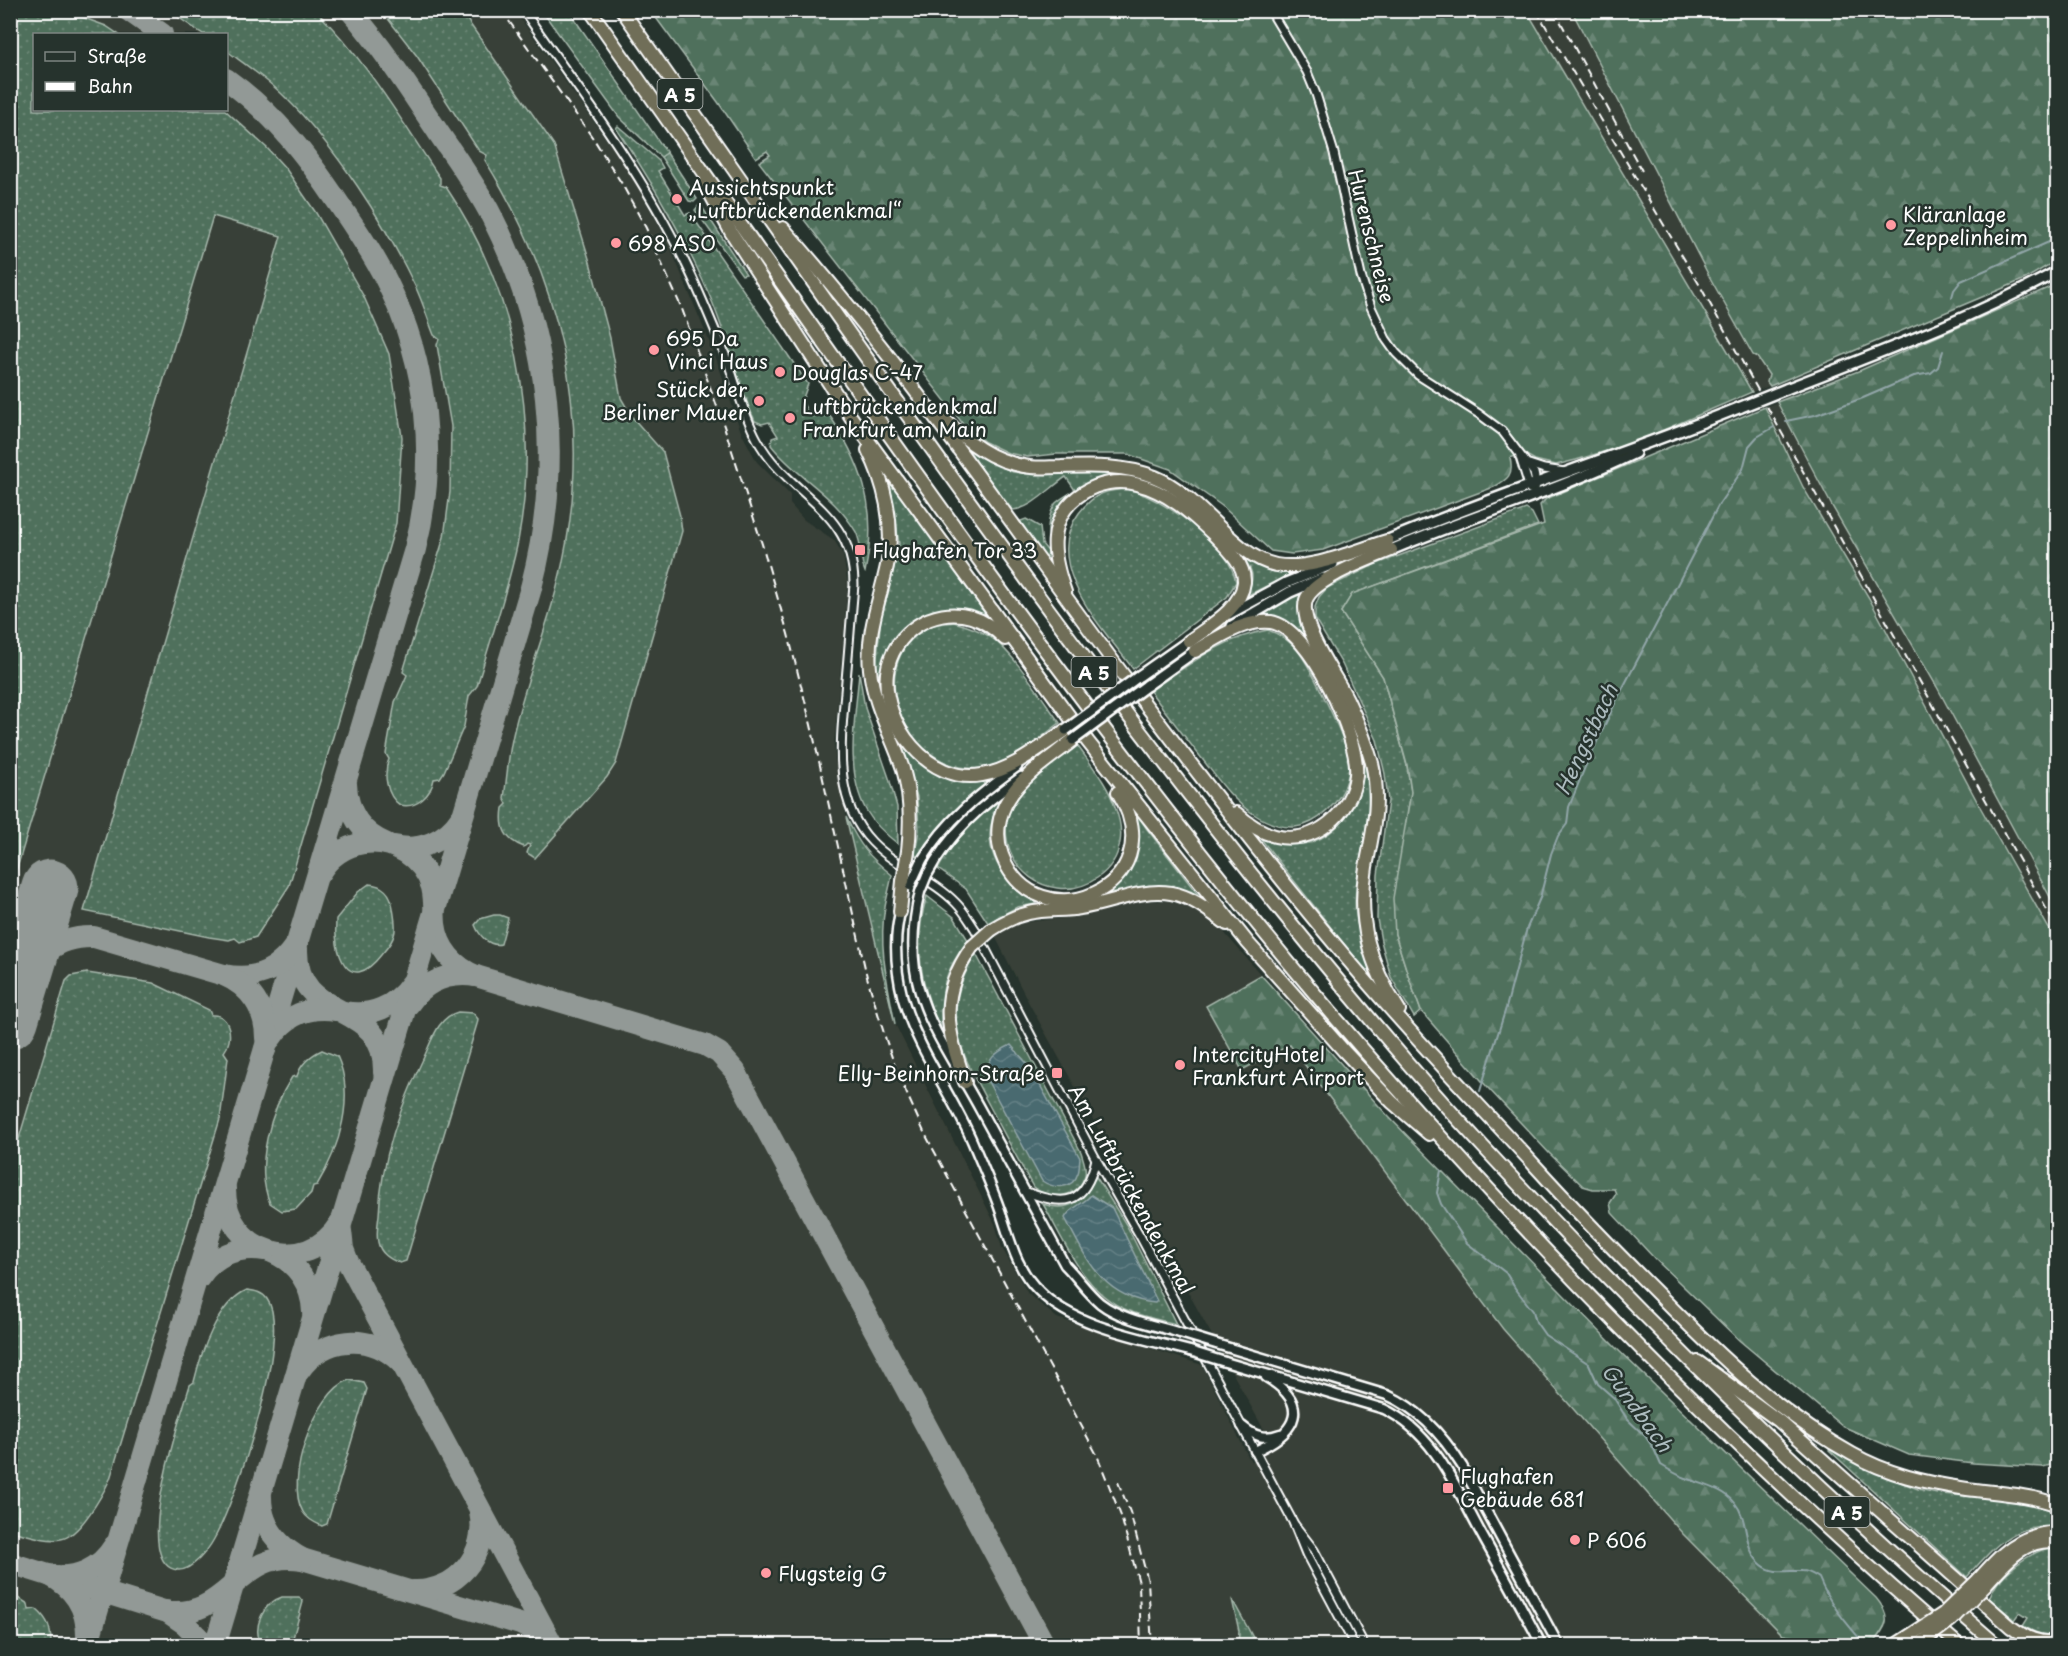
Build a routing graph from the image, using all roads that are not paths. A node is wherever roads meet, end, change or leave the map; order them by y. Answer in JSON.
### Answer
{"nodes":[{"id":1,"x":523,"y":10,"type":"edge"},
{"id":2,"x":590,"y":10,"type":"edge"},
{"id":3,"x":622,"y":10,"type":"edge"},
{"id":4,"x":1270,"y":10,"type":"edge"},
{"id":5,"x":685,"y":146,"type":"junction"},
{"id":6,"x":738,"y":177,"type":"junction"},
{"id":7,"x":2058,"y":271,"type":"edge"},
{"id":8,"x":896,"y":366,"type":"junction"},
{"id":9,"x":851,"y":417,"type":"junction"},
{"id":10,"x":1661,"y":439,"type":"junction"},
{"id":11,"x":1519,"y":454,"type":"junction"},
{"id":12,"x":1528,"y":464,"type":"junction"},
{"id":13,"x":1567,"y":472,"type":"junction"},
{"id":14,"x":1532,"y":484,"type":"junction"},
{"id":15,"x":1534,"y":496,"type":"junction"},
{"id":16,"x":1389,"y":545,"type":"junction"},
{"id":17,"x":1068,"y":602,"type":"junction"},
{"id":18,"x":1192,"y":646,"type":"junction"},
{"id":19,"x":1029,"y":664,"type":"junction"},
{"id":20,"x":1070,"y":735,"type":"junction"},
{"id":21,"x":1088,"y":742,"type":"junction"},
{"id":22,"x":1210,"y":789,"type":"junction"},
{"id":23,"x":906,"y":884,"type":"junction"},
{"id":24,"x":900,"y":912,"type":"joint"},
{"id":25,"x":1248,"y":943,"type":"junction"},
{"id":26,"x":1418,"y":1038,"type":"junction"},
{"id":27,"x":965,"y":1082,"type":"junction"},
{"id":28,"x":1096,"y":1159,"type":"junction"},
{"id":29,"x":1461,"y":1159,"type":"junction"},
{"id":30,"x":1024,"y":1191,"type":"junction"},
{"id":31,"x":1665,"y":1338,"type":"junction"},
{"id":32,"x":1255,"y":1371,"type":"junction"},
{"id":33,"x":1771,"y":1401,"type":"junction"},
{"id":34,"x":1242,"y":1426,"type":"junction"},
{"id":35,"x":1285,"y":1432,"type":"junction"},
{"id":36,"x":1255,"y":1451,"type":"junction"},
{"id":37,"x":1817,"y":1453,"type":"junction"},
{"id":38,"x":2058,"y":1505,"type":"edge"},
{"id":39,"x":1293,"y":1522,"type":"junction"},
{"id":40,"x":2058,"y":1532,"type":"edge"},
{"id":41,"x":2058,"y":1542,"type":"edge"},
{"id":42,"x":1982,"y":1583,"type":"junction"},
{"id":43,"x":2058,"y":1642,"type":"edge"},
{"id":44,"x":1355,"y":1646,"type":"edge"},
{"id":45,"x":1365,"y":1646,"type":"edge"},
{"id":46,"x":1542,"y":1646,"type":"edge"},
{"id":47,"x":1559,"y":1646,"type":"edge"},
{"id":48,"x":1894,"y":1646,"type":"edge"},
{"id":49,"x":1917,"y":1646,"type":"edge"},
{"id":50,"x":1960,"y":1646,"type":"edge"},
{"id":51,"x":1998,"y":1646,"type":"edge"}],
"edges":[{"from":1,"to":28,"type":"street","name":"Am Luftbrückendenkmal"},
{"from":2,"to":5,"type":"highway","number":"A 5"},
{"from":3,"to":6,"type":"highway","number":"A 5"},
{"from":4,"to":11,"type":"street","name":"Hurenschneise"},
{"from":5,"to":9,"type":"highway"},
{"from":5,"to":29,"type":"highway","number":"A 5"},
{"from":6,"to":8,"type":"highway"},
{"from":6,"to":31,"type":"highway","number":"A 5"},
{"from":7,"to":10,"type":"main road","bridge":true},
{"from":8,"to":16,"type":"highway"},
{"from":8,"to":17,"type":"highway"},
{"from":9,"to":19,"type":"highway"},
{"from":9,"to":23,"type":"highway","bridge":true},
{"from":10,"to":13,"type":"main road"},
{"from":10,"to":15,"type":"main road"},
{"from":11,"to":12,"type":"street","name":"Hurenschneise"},
{"from":11,"to":14,"type":"street","name":"Hurenschneise"},
{"from":12,"to":13,"type":"street"},
{"from":12,"to":14,"type":"street","name":"Hurenschneise"},
{"from":13,"to":14,"type":"main road"},
{"from":14,"to":15,"type":"street","name":"Hurenschneise"},
{"from":14,"to":16,"type":"main road"},
{"from":15,"to":16,"type":"main road"},
{"from":16,"to":18,"type":"main road"},
{"from":16,"to":26,"type":"highway"},
{"from":17,"to":18,"type":"highway"},
{"from":17,"to":22,"type":"highway"},
{"from":18,"to":20,"type":"main road","bridge":true},
{"from":18,"to":20,"type":"main road","bridge":true},
{"from":18,"to":22,"type":"highway"},
{"from":19,"to":20,"type":"highway"},
{"from":19,"to":21,"type":"highway"},
{"from":20,"to":21,"type":"highway"},
{"from":20,"to":23,"type":"street","bridge":true},
{"from":20,"to":27,"type":"street","bridge":true},
{"from":21,"to":25,"type":"highway"},
{"from":22,"to":26,"type":"highway"},
{"from":23,"to":24,"type":"highway"},
{"from":24,"to":32,"type":"street","bridge":true},
{"from":25,"to":27,"type":"highway","bridge":true},
{"from":25,"to":29,"type":"highway"},
{"from":26,"to":33,"type":"highway"},
{"from":27,"to":30,"type":"street"},
{"from":28,"to":30,"type":"street"},
{"from":28,"to":34,"type":"street","name":"Am Luftbrückendenkmal"},
{"from":29,"to":50,"type":"highway","number":"A 5"},
{"from":30,"to":47,"type":"street","bridge":true},
{"from":31,"to":37,"type":"highway"},
{"from":31,"to":51,"type":"highway","number":"A 5"},
{"from":32,"to":35,"type":"street"},
{"from":32,"to":46,"type":"street"},
{"from":33,"to":37,"type":"highway"},
{"from":33,"to":38,"type":"highway"},
{"from":34,"to":35,"type":"street"},
{"from":34,"to":36,"type":"street","name":"Am Luftbrückendenkmal"},
{"from":35,"to":36,"type":"street"},
{"from":36,"to":39,"type":"street","name":"Am Luftbrückendenkmal"},
{"from":37,"to":43,"type":"highway"},
{"from":39,"to":44,"type":"street","name":"Am Luftbrückendenkmal"},
{"from":39,"to":45,"type":"street","name":"Am Luftbrückendenkmal"},
{"from":40,"to":42,"type":"highway"},
{"from":41,"to":42,"type":"highway"},
{"from":42,"to":48,"type":"highway","bridge":true},
{"from":42,"to":49,"type":"highway","bridge":true}]}
